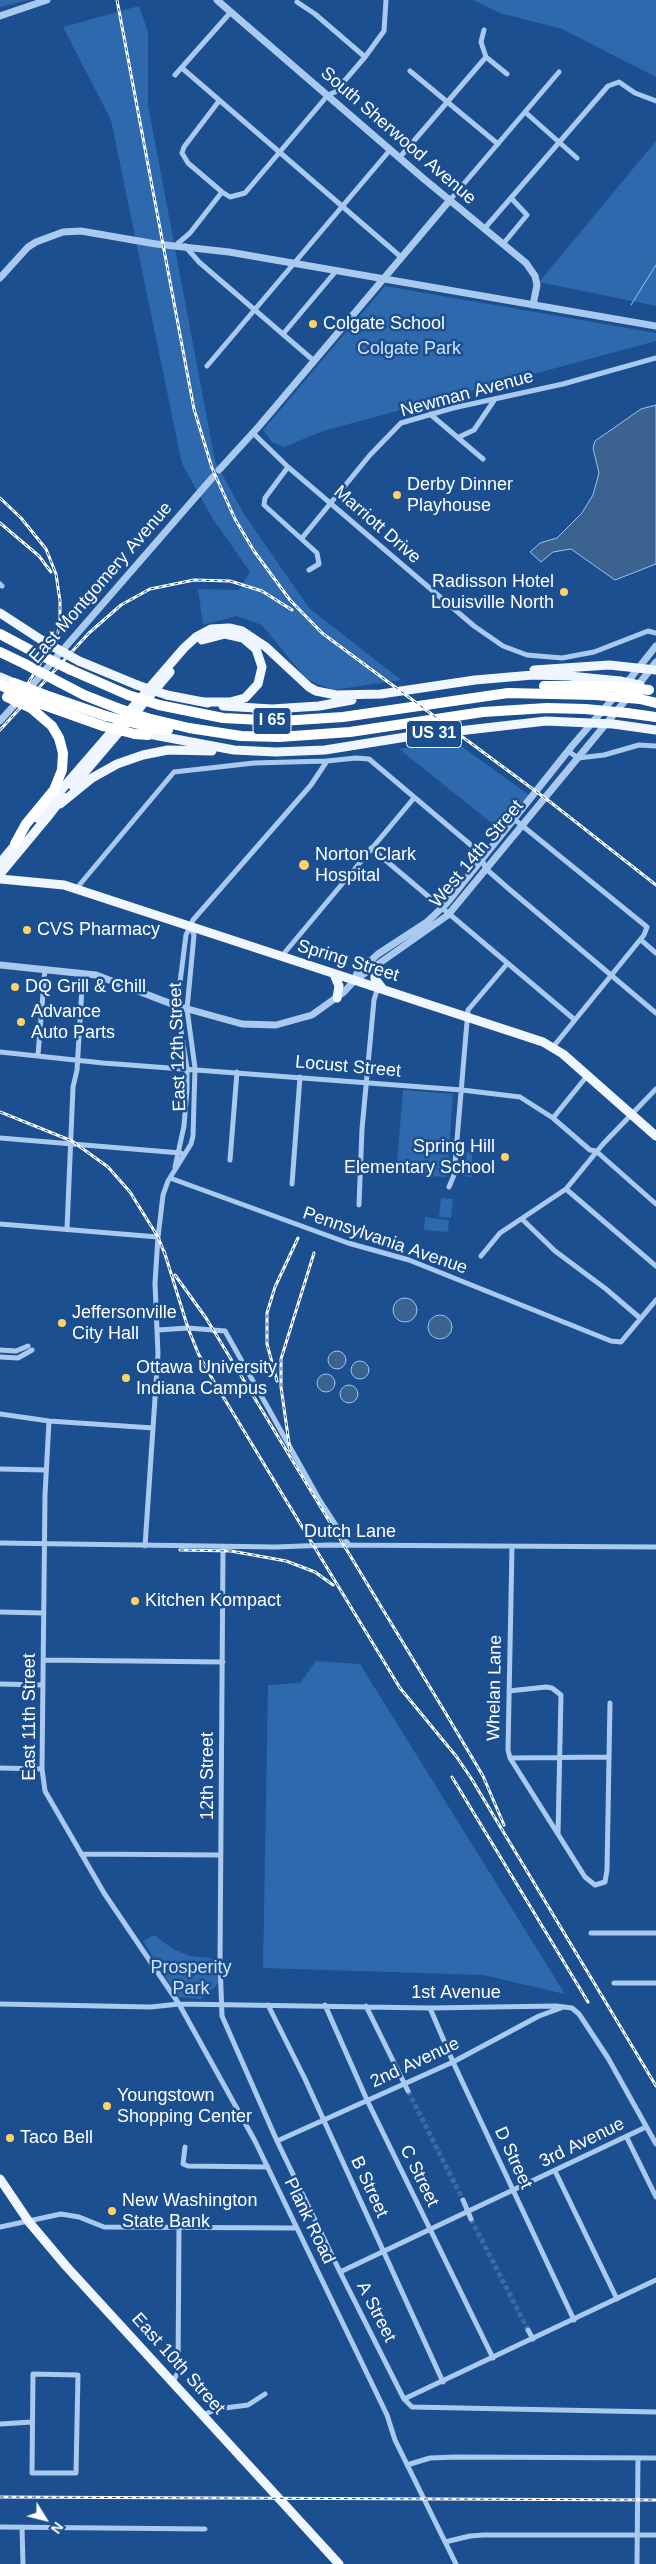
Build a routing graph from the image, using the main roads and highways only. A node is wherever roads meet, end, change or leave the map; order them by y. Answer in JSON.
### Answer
{"nodes":[{"id":1,"x":0,"y":609,"type":"edge"},
{"id":2,"x":0,"y":613,"type":"edge"},
{"id":3,"x":18,"y":626,"type":"junction"},
{"id":4,"x":0,"y":634,"type":"edge"},
{"id":5,"x":0,"y":652,"type":"edge"},
{"id":6,"x":654,"y":667,"type":"edge"},
{"id":7,"x":0,"y":677,"type":"edge"},
{"id":8,"x":475,"y":680,"type":"junction"},
{"id":9,"x":0,"y":685,"type":"edge"},
{"id":10,"x":653,"y":689,"type":"edge"},
{"id":11,"x":8,"y":691,"type":"edge"},
{"id":12,"x":508,"y":693,"type":"junction"},
{"id":13,"x":381,"y":694,"type":"junction"},
{"id":14,"x":40,"y":701,"type":"junction"},
{"id":15,"x":204,"y":702,"type":"junction"},
{"id":16,"x":656,"y":703,"type":"edge"},
{"id":17,"x":656,"y":717,"type":"edge"},
{"id":18,"x":140,"y":727,"type":"junction"},
{"id":19,"x":656,"y":730,"type":"edge"},
{"id":20,"x":148,"y":735,"type":"joint"},
{"id":21,"x":234,"y":750,"type":"junction"},
{"id":22,"x":46,"y":818,"type":"junction"},
{"id":23,"x":15,"y":844,"type":"junction"},
{"id":24,"x":0,"y":862,"type":"edge"},
{"id":25,"x":0,"y":874,"type":"edge"},
{"id":26,"x":0,"y":879,"type":"edge"},
{"id":27,"x":375,"y":966,"type":"road end"},
{"id":28,"x":334,"y":974,"type":"junction"},
{"id":29,"x":380,"y":988,"type":"junction"},
{"id":30,"x":337,"y":998,"type":"road end"},
{"id":31,"x":656,"y":1136,"type":"edge"},
{"id":32,"x":0,"y":2179,"type":"edge"},
{"id":33,"x":339,"y":2564,"type":"edge"}],
"edges":[{"from":1,"to":3,"type":"main road"},
{"from":2,"to":3,"type":"main road"},
{"from":3,"to":15,"type":"main road","bridge":true},
{"from":4,"to":12,"type":"highway","number":"I 65","bridge":true},
{"from":5,"to":18,"type":"highway","number":"I 65","bridge":true},
{"from":6,"to":8,"type":"main road"},
{"from":7,"to":11,"type":"main road"},
{"from":8,"to":10,"type":"main road","bridge":true},
{"from":8,"to":13,"type":"main road"},
{"from":9,"to":11,"type":"highway"},
{"from":10,"to":12,"type":"highway","bridge":true},
{"from":11,"to":14,"type":"highway","bridge":true},
{"from":11,"to":14,"type":"highway","bridge":true},
{"from":12,"to":16,"type":"highway","number":"I 65","bridge":true},
{"from":13,"to":15,"type":"main road"},
{"from":13,"to":23,"type":"main road"},
{"from":14,"to":18,"type":"highway","bridge":true},
{"from":14,"to":23,"type":"highway"},
{"from":15,"to":22,"type":"main road"},
{"from":17,"to":18,"type":"highway","number":"I 65","bridge":true},
{"from":18,"to":20,"type":"highway"},
{"from":19,"to":21,"type":"main road","number":"US 31"},
{"from":20,"to":21,"type":"main road","number":"US 31"},
{"from":21,"to":22,"type":"main road"},
{"from":22,"to":25,"type":"main road"},
{"from":23,"to":24,"type":"main road"},
{"from":26,"to":28,"type":"main road","name":"Spring Street"},
{"from":27,"to":29,"type":"main road"},
{"from":28,"to":29,"type":"main road","name":"Spring Street"},
{"from":28,"to":30,"type":"main road"},
{"from":29,"to":31,"type":"main road","name":"Spring Street"},
{"from":32,"to":33,"type":"main road","name":"East 10th Street"}]}
